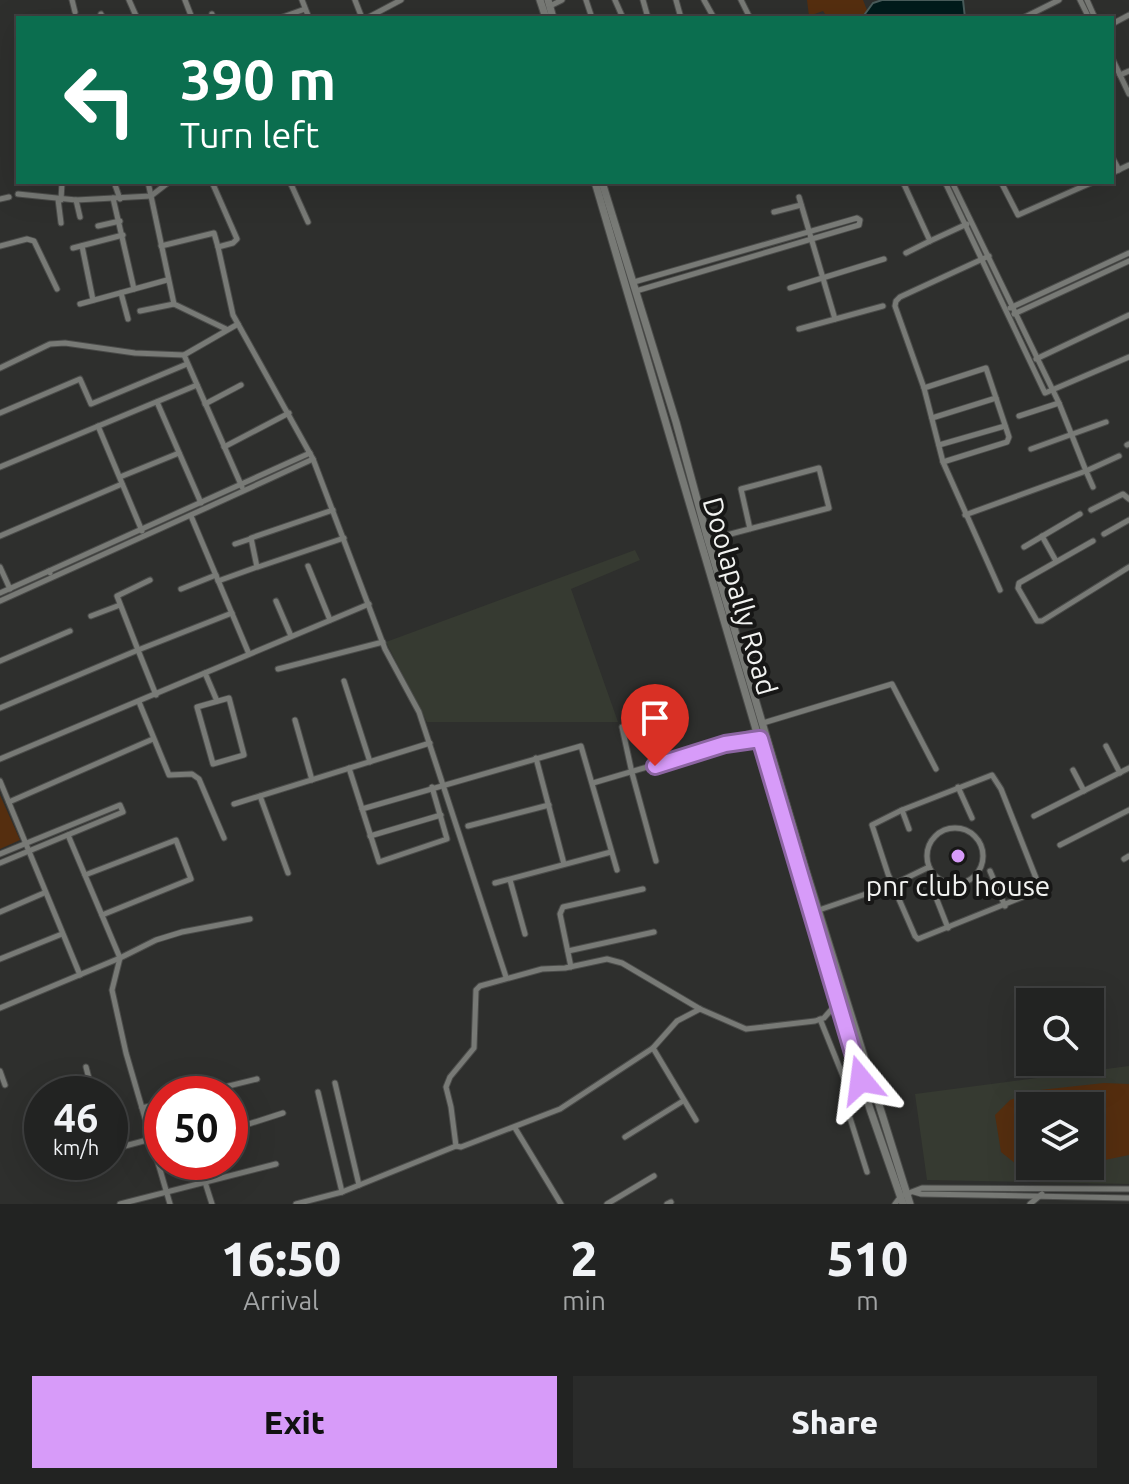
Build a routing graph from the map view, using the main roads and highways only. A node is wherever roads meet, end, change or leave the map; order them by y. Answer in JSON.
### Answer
{"nodes":[{"id":1,"x":596,"y":184,"type":"edge"},
{"id":2,"x":603,"y":184,"type":"edge"},
{"id":3,"x":650,"y":352,"type":"junction"},
{"id":4,"x":809,"y":892,"type":"junction"},
{"id":5,"x":858,"y":1054,"type":"junction"},
{"id":6,"x":906,"y":1196,"type":"edge"},
{"id":7,"x":910,"y":1204,"type":"edge"}],
"edges":[{"from":1,"to":3,"type":"main road","name":"Doolapally Road"},
{"from":2,"to":3,"type":"main road","name":"Doolapally Road"},
{"from":3,"to":4,"type":"main road","name":"Doolapally Road"},
{"from":3,"to":4,"type":"main road","name":"Doolapally Road"},
{"from":4,"to":5,"type":"main road","name":"Doolapally Road"},
{"from":4,"to":5,"type":"main road"},
{"from":5,"to":6,"type":"main road"},
{"from":5,"to":6,"type":"main road","name":"Doolapally Road"},
{"from":6,"to":7,"type":"main road"}]}
